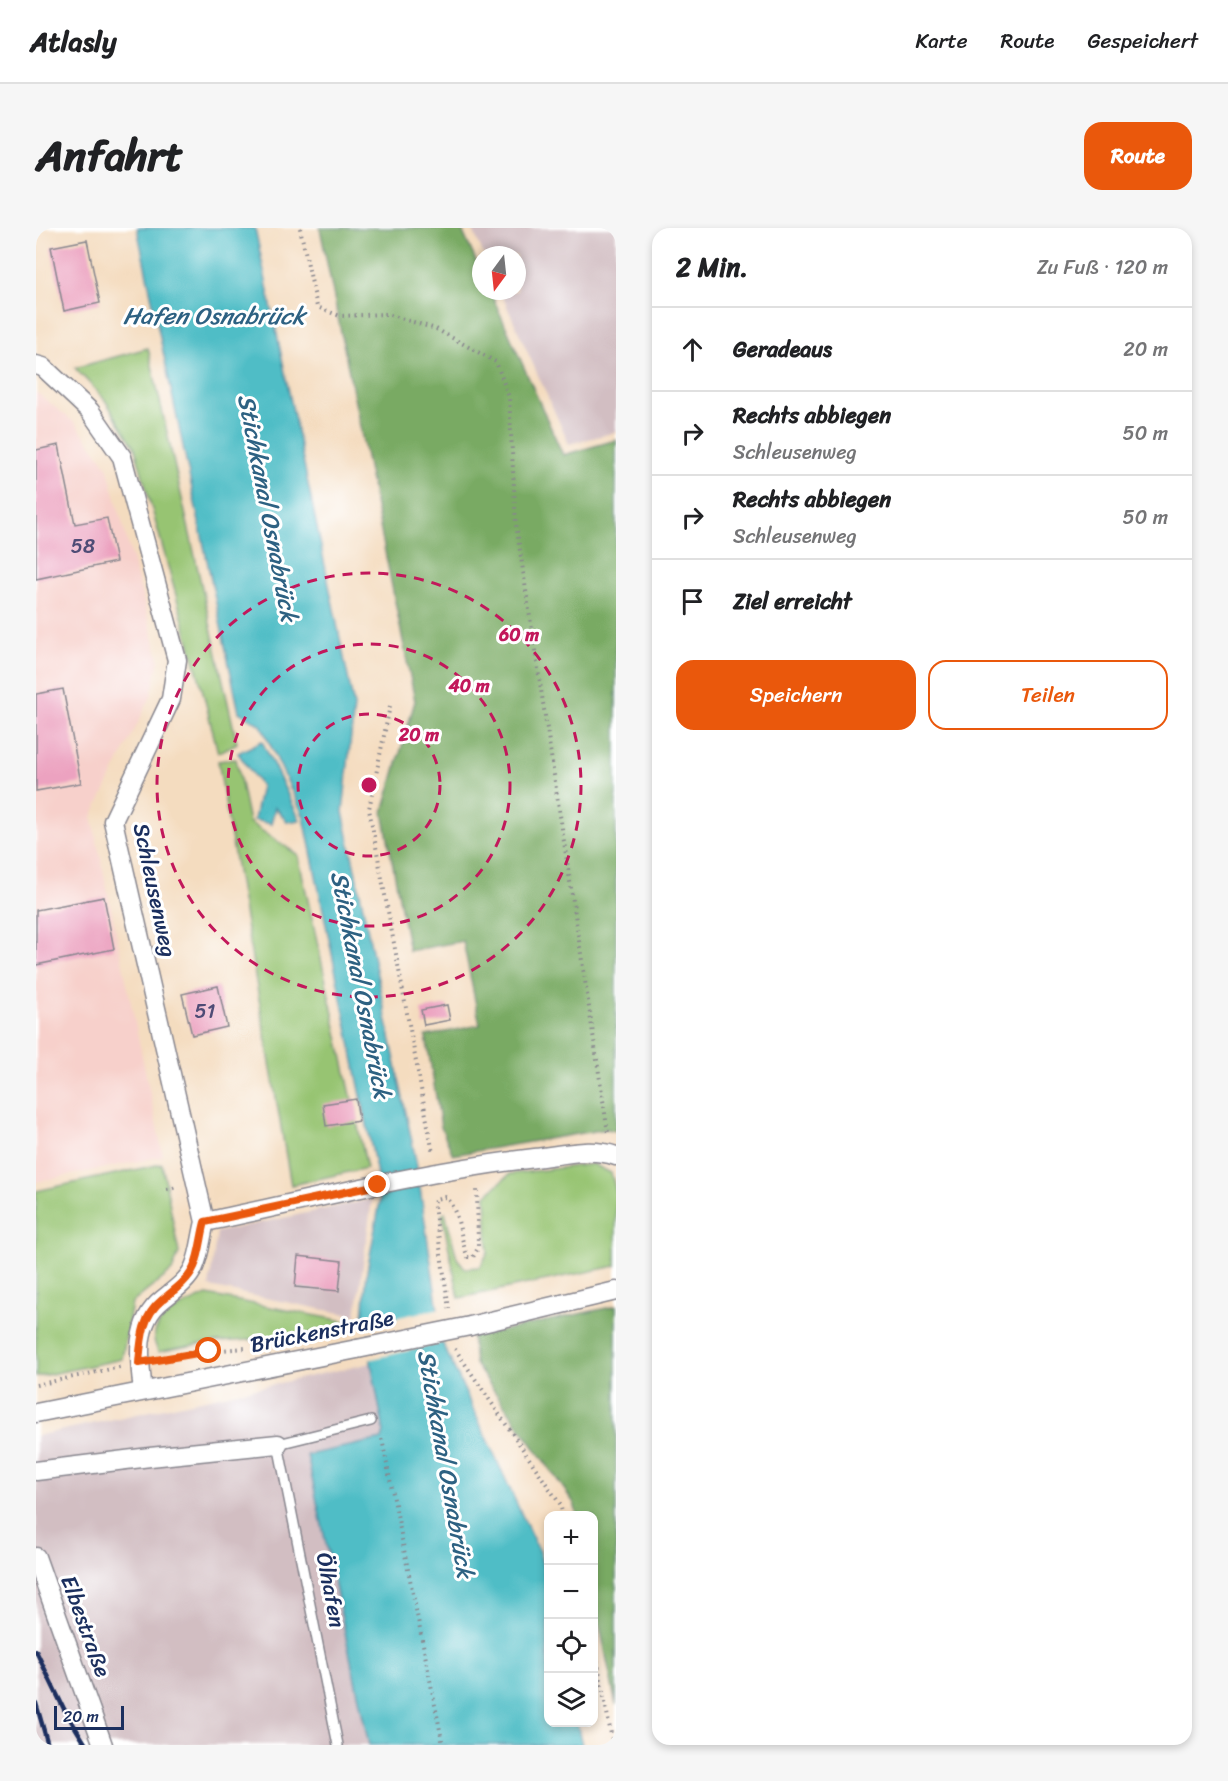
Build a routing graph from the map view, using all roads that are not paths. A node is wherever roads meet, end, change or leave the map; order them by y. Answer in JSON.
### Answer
{"nodes":[{"id":1,"x":36,"y":365,"type":"edge"},
{"id":2,"x":615,"y":1155,"type":"edge"},
{"id":3,"x":205,"y":1222,"type":"junction"},
{"id":4,"x":616,"y":1292,"type":"edge"},
{"id":5,"x":143,"y":1391,"type":"junction"},
{"id":6,"x":36,"y":1413,"type":"edge"},
{"id":7,"x":371,"y":1421,"type":"dead end"},
{"id":8,"x":278,"y":1444,"type":"junction"},
{"id":9,"x":36,"y":1471,"type":"edge"},
{"id":10,"x":36,"y":1557,"type":"edge"},
{"id":11,"x":103,"y":1745,"type":"edge"},
{"id":12,"x":338,"y":1745,"type":"edge"}],
"edges":[{"from":1,"to":3,"type":"street","name":"Schleusenweg"},
{"from":2,"to":3,"type":"street"},
{"from":3,"to":5,"type":"street","name":"Schleusenweg"},
{"from":4,"to":5,"type":"street","name":"Brückenstraße","bridge":true},
{"from":5,"to":6,"type":"street","name":"Brückenstraße"},
{"from":7,"to":8,"type":"lane"},
{"from":8,"to":9,"type":"street"},
{"from":8,"to":12,"type":"lane","name":"Ölhafen"},
{"from":10,"to":11,"type":"street","name":"Elbestraße"}]}
